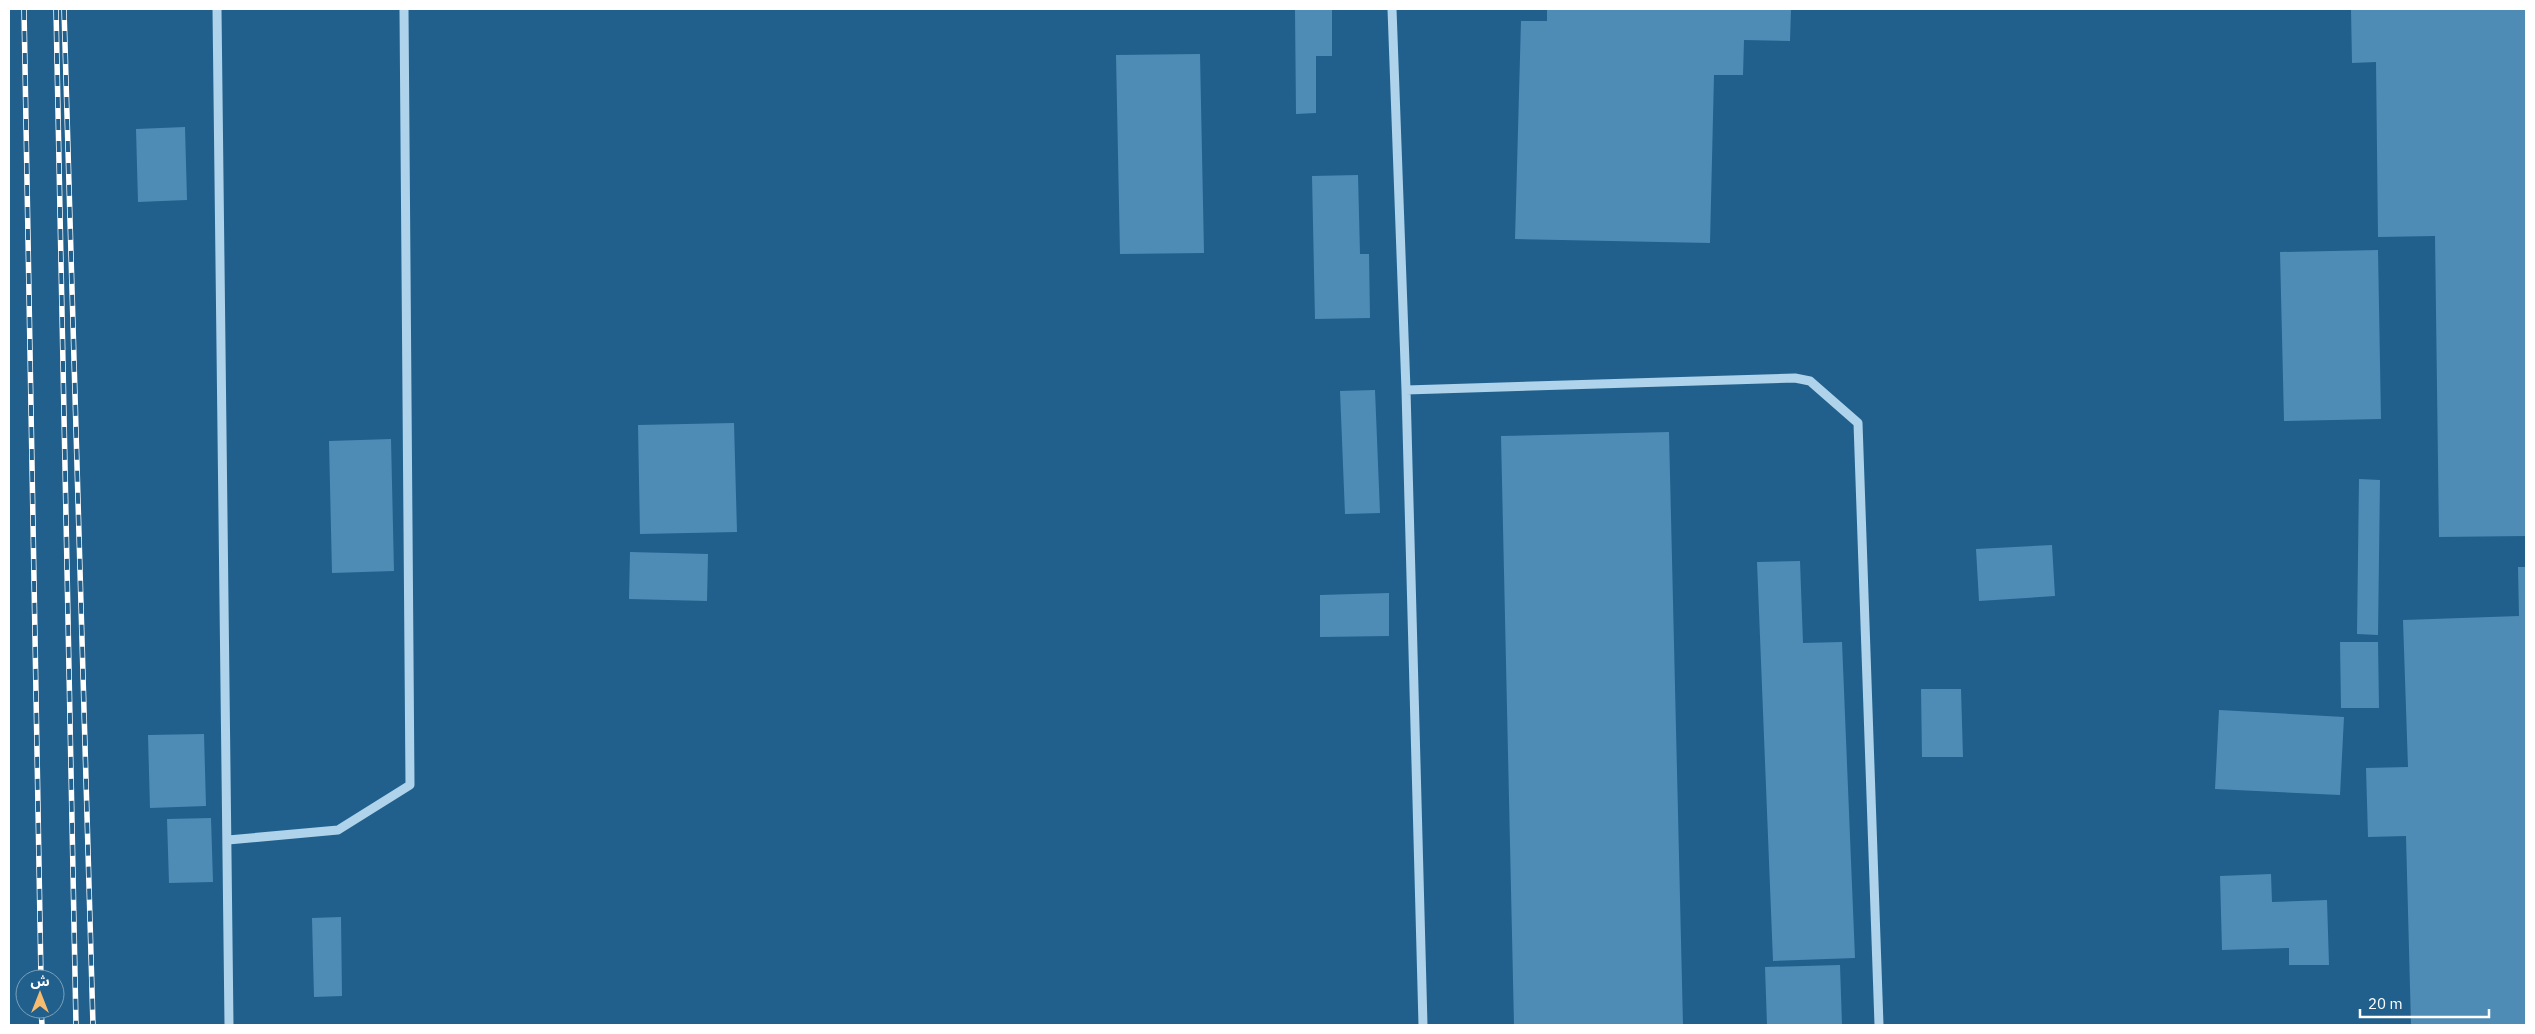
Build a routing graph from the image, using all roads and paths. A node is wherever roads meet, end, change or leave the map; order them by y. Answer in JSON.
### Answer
{"nodes":[{"id":1,"x":216,"y":9,"type":"edge"},
{"id":2,"x":404,"y":9,"type":"edge"},
{"id":3,"x":1392,"y":9,"type":"edge"},
{"id":4,"x":1406,"y":390,"type":"junction"},
{"id":5,"x":228,"y":840,"type":"junction"},
{"id":6,"x":229,"y":1025,"type":"edge"},
{"id":7,"x":1423,"y":1025,"type":"edge"},
{"id":8,"x":1879,"y":1025,"type":"edge"}],
"edges":[{"from":1,"to":5,"type":"lane"},
{"from":2,"to":5,"type":"lane"},
{"from":3,"to":4,"type":"lane"},
{"from":4,"to":7,"type":"lane"},
{"from":4,"to":8,"type":"lane"},
{"from":5,"to":6,"type":"lane"}]}
